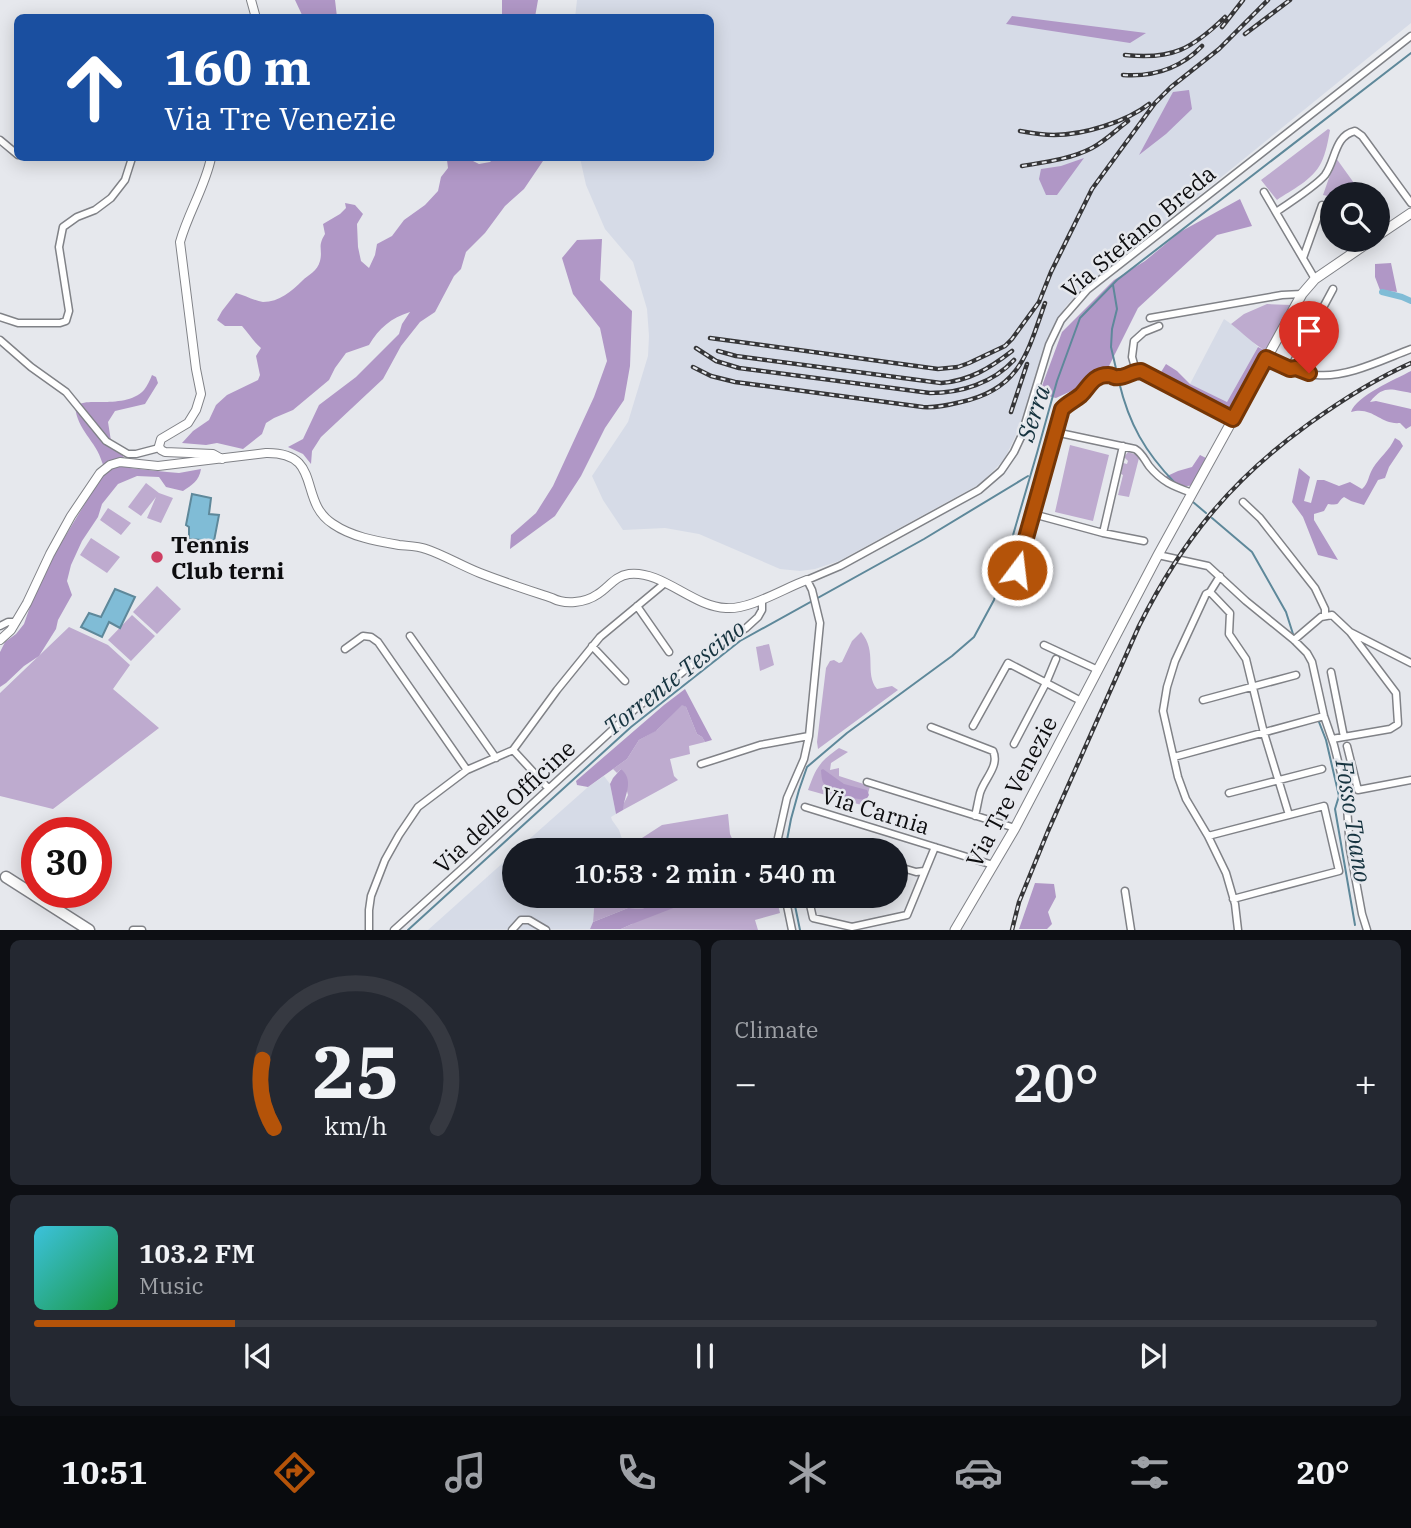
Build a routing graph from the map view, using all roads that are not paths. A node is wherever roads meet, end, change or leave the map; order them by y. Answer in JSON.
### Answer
{"nodes":[{"id":1,"x":1411,"y":37,"type":"edge"},
{"id":2,"x":0,"y":140,"type":"edge"},
{"id":3,"x":14,"y":152,"type":"edge"},
{"id":4,"x":131,"y":161,"type":"edge"},
{"id":5,"x":210,"y":161,"type":"edge"},
{"id":6,"x":1264,"y":192,"type":"dead end"},
{"id":7,"x":1411,"y":203,"type":"edge"},
{"id":8,"x":1320,"y":211,"type":"edge"},
{"id":9,"x":1276,"y":212,"type":"junction"},
{"id":10,"x":1411,"y":213,"type":"edge"},
{"id":11,"x":1390,"y":227,"type":"edge"},
{"id":12,"x":1354,"y":252,"type":"edge"},
{"id":13,"x":1303,"y":258,"type":"junction"},
{"id":14,"x":1315,"y":279,"type":"junction"},
{"id":15,"x":1333,"y":289,"type":"dead end"},
{"id":16,"x":1302,"y":294,"type":"junction"},
{"id":17,"x":0,"y":317,"type":"edge"},
{"id":18,"x":1150,"y":318,"type":"dead end"},
{"id":19,"x":1159,"y":326,"type":"dead end"},
{"id":20,"x":0,"y":340,"type":"edge"},
{"id":21,"x":1411,"y":349,"type":"edge"},
{"id":22,"x":1266,"y":358,"type":"junction"},
{"id":23,"x":1290,"y":369,"type":"junction"},
{"id":24,"x":1136,"y":371,"type":"junction"},
{"id":25,"x":1233,"y":419,"type":"junction"},
{"id":26,"x":1055,"y":432,"type":"junction"},
{"id":27,"x":1123,"y":446,"type":"junction"},
{"id":28,"x":159,"y":448,"type":"junction"},
{"id":29,"x":222,"y":459,"type":"junction"},
{"id":30,"x":1192,"y":493,"type":"junction"},
{"id":31,"x":1243,"y":502,"type":"dead end"},
{"id":32,"x":1033,"y":514,"type":"junction"},
{"id":33,"x":1103,"y":533,"type":"junction"},
{"id":34,"x":1143,"y":541,"type":"dead end"},
{"id":35,"x":1158,"y":555,"type":"junction"},
{"id":36,"x":1017,"y":570,"type":"dead end"},
{"id":37,"x":1220,"y":576,"type":"junction"},
{"id":38,"x":807,"y":580,"type":"junction"},
{"id":39,"x":665,"y":583,"type":"junction"},
{"id":40,"x":1210,"y":592,"type":"junction"},
{"id":41,"x":762,"y":600,"type":"junction"},
{"id":42,"x":637,"y":606,"type":"junction"},
{"id":43,"x":1325,"y":616,"type":"junction"},
{"id":44,"x":16,"y":622,"type":"junction"},
{"id":45,"x":0,"y":626,"type":"edge"},
{"id":46,"x":1350,"y":632,"type":"junction"},
{"id":47,"x":410,"y":636,"type":"dead end"},
{"id":48,"x":0,"y":640,"type":"edge"},
{"id":49,"x":1294,"y":640,"type":"junction"},
{"id":50,"x":1044,"y":645,"type":"dead end"},
{"id":51,"x":593,"y":646,"type":"junction"},
{"id":52,"x":345,"y":649,"type":"dead end"},
{"id":53,"x":669,"y":652,"type":"dead end"},
{"id":54,"x":1056,"y":659,"type":"dead end"},
{"id":55,"x":1411,"y":663,"type":"edge"},
{"id":56,"x":1098,"y":670,"type":"junction"},
{"id":57,"x":1331,"y":672,"type":"dead end"},
{"id":58,"x":1296,"y":675,"type":"dead end"},
{"id":59,"x":625,"y":681,"type":"dead end"},
{"id":60,"x":1046,"y":683,"type":"junction"},
{"id":61,"x":1253,"y":686,"type":"junction"},
{"id":62,"x":1203,"y":700,"type":"dead end"},
{"id":63,"x":1081,"y":701,"type":"junction"},
{"id":64,"x":1324,"y":716,"type":"junction"},
{"id":65,"x":973,"y":726,"type":"dead end"},
{"id":66,"x":931,"y":727,"type":"dead end"},
{"id":67,"x":1264,"y":733,"type":"junction"},
{"id":68,"x":809,"y":736,"type":"junction"},
{"id":69,"x":1344,"y":737,"type":"junction"},
{"id":70,"x":1332,"y":739,"type":"junction"},
{"id":71,"x":1014,"y":744,"type":"dead end"},
{"id":72,"x":1347,"y":746,"type":"dead end"},
{"id":73,"x":513,"y":750,"type":"junction"},
{"id":74,"x":1174,"y":757,"type":"junction"},
{"id":75,"x":496,"y":758,"type":"junction"},
{"id":76,"x":701,"y":764,"type":"dead end"},
{"id":77,"x":1322,"y":769,"type":"dead end"},
{"id":78,"x":467,"y":770,"type":"junction"},
{"id":79,"x":1279,"y":780,"type":"junction"},
{"id":80,"x":1411,"y":780,"type":"edge"},
{"id":81,"x":867,"y":782,"type":"dead end"},
{"id":82,"x":548,"y":788,"type":"junction"},
{"id":83,"x":1358,"y":790,"type":"junction"},
{"id":84,"x":1229,"y":793,"type":"dead end"},
{"id":85,"x":1346,"y":793,"type":"junction"},
{"id":86,"x":805,"y":807,"type":"dead end"},
{"id":87,"x":1289,"y":815,"type":"junction"},
{"id":88,"x":975,"y":816,"type":"junction"},
{"id":89,"x":1015,"y":828,"type":"junction"},
{"id":90,"x":1208,"y":836,"type":"junction"},
{"id":91,"x":778,"y":838,"type":"edge"},
{"id":92,"x":935,"y":847,"type":"junction"},
{"id":93,"x":993,"y":865,"type":"junction"},
{"id":94,"x":908,"y":870,"type":"edge"},
{"id":95,"x":924,"y":871,"type":"junction"},
{"id":96,"x":6,"y":877,"type":"dead end"},
{"id":97,"x":1125,"y":891,"type":"dead end"},
{"id":98,"x":1233,"y":899,"type":"junction"},
{"id":99,"x":788,"y":908,"type":"edge"},
{"id":100,"x":811,"y":908,"type":"edge"},
{"id":101,"x":87,"y":928,"type":"edge"},
{"id":102,"x":133,"y":929,"type":"edge"},
{"id":103,"x":142,"y":929,"type":"edge"},
{"id":104,"x":369,"y":929,"type":"edge"},
{"id":105,"x":394,"y":929,"type":"edge"},
{"id":106,"x":512,"y":929,"type":"edge"},
{"id":107,"x":546,"y":929,"type":"edge"},
{"id":108,"x":792,"y":929,"type":"edge"},
{"id":109,"x":956,"y":929,"type":"edge"},
{"id":110,"x":1131,"y":929,"type":"edge"},
{"id":111,"x":1238,"y":929,"type":"edge"},
{"id":112,"x":1364,"y":929,"type":"edge"}],
"edges":[{"from":1,"to":38,"type":"street","name":"Via Stefano Breda"},
{"from":2,"to":3,"type":"street"},
{"from":4,"to":17,"type":"street"},
{"from":5,"to":28,"type":"street"},
{"from":6,"to":9,"type":"street"},
{"from":7,"to":9,"type":"street"},
{"from":8,"to":13,"type":"street"},
{"from":9,"to":13,"type":"street"},
{"from":10,"to":11,"type":"main road"},
{"from":12,"to":14,"type":"main road","name":"Via Tre Venezie"},
{"from":13,"to":14,"type":"street"},
{"from":14,"to":16,"type":"main road","name":"Via Tre Venezie"},
{"from":15,"to":23,"type":"street"},
{"from":16,"to":18,"type":"street"},
{"from":16,"to":22,"type":"main road","name":"Via Tre Venezie"},
{"from":19,"to":24,"type":"street"},
{"from":20,"to":28,"type":"street"},
{"from":21,"to":23,"type":"street"},
{"from":22,"to":23,"type":"street"},
{"from":22,"to":25,"type":"main road","name":"Via Tre Venezie"},
{"from":24,"to":25,"type":"street"},
{"from":24,"to":26,"type":"street"},
{"from":25,"to":30,"type":"main road","name":"Via Tre Venezie"},
{"from":26,"to":27,"type":"street"},
{"from":26,"to":32,"type":"street"},
{"from":27,"to":30,"type":"street"},
{"from":27,"to":33,"type":"street"},
{"from":28,"to":29,"type":"street"},
{"from":29,"to":39,"type":"street"},
{"from":29,"to":44,"type":"street"},
{"from":30,"to":35,"type":"main road","name":"Via Tre Venezie"},
{"from":31,"to":43,"type":"street"},
{"from":32,"to":33,"type":"street"},
{"from":32,"to":36,"type":"street"},
{"from":33,"to":34,"type":"street"},
{"from":35,"to":37,"type":"street"},
{"from":35,"to":56,"type":"main road","name":"Via Tre Venezie"},
{"from":37,"to":40,"type":"street"},
{"from":37,"to":49,"type":"street"},
{"from":38,"to":41,"type":"street"},
{"from":38,"to":68,"type":"street"},
{"from":39,"to":41,"type":"street"},
{"from":39,"to":42,"type":"street"},
{"from":40,"to":61,"type":"street"},
{"from":40,"to":74,"type":"street"},
{"from":41,"to":82,"type":"street","name":"Via delle Officine"},
{"from":42,"to":51,"type":"street"},
{"from":42,"to":53,"type":"street"},
{"from":43,"to":46,"type":"street"},
{"from":43,"to":49,"type":"street"},
{"from":44,"to":45,"type":"street"},
{"from":44,"to":48,"type":"street"},
{"from":46,"to":55,"type":"street"},
{"from":46,"to":69,"type":"street"},
{"from":47,"to":75,"type":"street"},
{"from":49,"to":64,"type":"street"},
{"from":50,"to":56,"type":"street"},
{"from":51,"to":59,"type":"street"},
{"from":51,"to":73,"type":"street"},
{"from":52,"to":78,"type":"street"},
{"from":54,"to":60,"type":"street"},
{"from":56,"to":63,"type":"main road","name":"Via Tre Venezie"},
{"from":57,"to":69,"type":"street"},
{"from":58,"to":61,"type":"street"},
{"from":60,"to":63,"type":"street"},
{"from":60,"to":65,"type":"street"},
{"from":60,"to":71,"type":"street"},
{"from":61,"to":62,"type":"street"},
{"from":61,"to":67,"type":"street"},
{"from":63,"to":89,"type":"main road","name":"Via Tre Venezie"},
{"from":64,"to":67,"type":"street"},
{"from":64,"to":70,"type":"street"},
{"from":66,"to":88,"type":"street"},
{"from":67,"to":74,"type":"street"},
{"from":67,"to":79,"type":"street"},
{"from":68,"to":76,"type":"street"},
{"from":68,"to":91,"type":"street"},
{"from":69,"to":70,"type":"street"},
{"from":70,"to":85,"type":"street"},
{"from":72,"to":83,"type":"street"},
{"from":73,"to":75,"type":"street"},
{"from":73,"to":82,"type":"street"},
{"from":74,"to":90,"type":"street"},
{"from":75,"to":78,"type":"street"},
{"from":77,"to":79,"type":"street"},
{"from":78,"to":104,"type":"street"},
{"from":79,"to":84,"type":"street"},
{"from":79,"to":87,"type":"street"},
{"from":80,"to":83,"type":"street"},
{"from":81,"to":88,"type":"street"},
{"from":82,"to":105,"type":"street","name":"Via delle Officine"},
{"from":83,"to":85,"type":"street"},
{"from":85,"to":112,"type":"street"},
{"from":86,"to":92,"type":"street","name":"Via Carnia"},
{"from":87,"to":90,"type":"street"},
{"from":87,"to":98,"type":"street"},
{"from":88,"to":89,"type":"street"},
{"from":89,"to":93,"type":"main road","name":"Via Tre Venezie"},
{"from":90,"to":98,"type":"street"},
{"from":92,"to":93,"type":"street","name":"Via Carnia"},
{"from":92,"to":95,"type":"street","name":"Via Carnia"},
{"from":93,"to":109,"type":"main road","name":"Via Tre Venezie"},
{"from":94,"to":95,"type":"street","name":"Via Carnia"},
{"from":95,"to":100,"type":"street","name":"Via Carnia"},
{"from":96,"to":101,"type":"highway"},
{"from":97,"to":110,"type":"street"},
{"from":98,"to":111,"type":"street"},
{"from":99,"to":108,"type":"street"},
{"from":102,"to":103,"type":"street"},
{"from":106,"to":107,"type":"street"}]}
